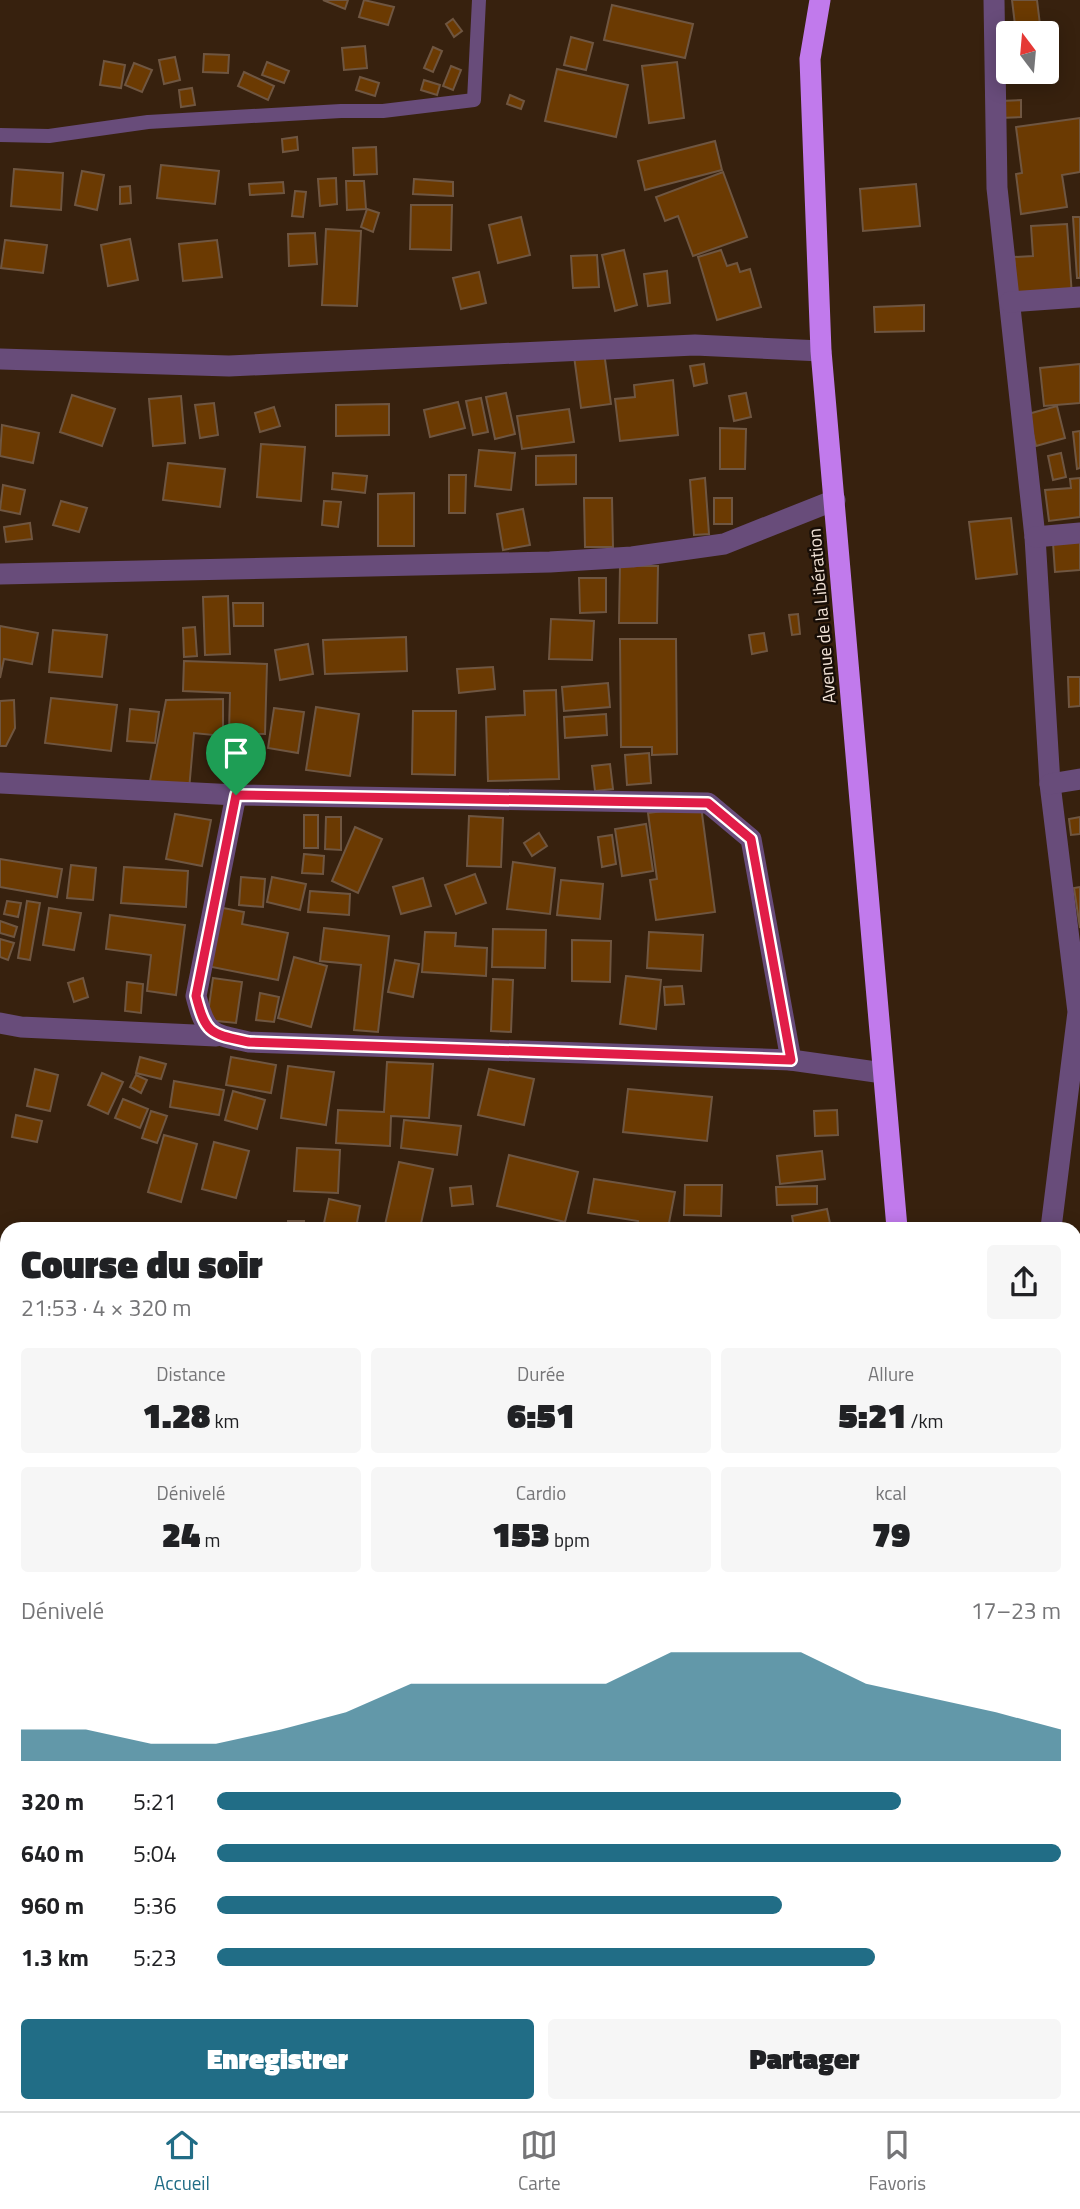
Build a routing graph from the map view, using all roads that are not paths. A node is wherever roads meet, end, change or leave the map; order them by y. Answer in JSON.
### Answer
{"nodes":[{"id":1,"x":479,"y":0,"type":"edge"},
{"id":2,"x":820,"y":0,"type":"edge"},
{"id":3,"x":994,"y":0,"type":"edge"},
{"id":4,"x":0,"y":135,"type":"edge"},
{"id":5,"x":1080,"y":297,"type":"edge"},
{"id":6,"x":1010,"y":302,"type":"junction"},
{"id":7,"x":821,"y":351,"type":"junction"},
{"id":8,"x":0,"y":359,"type":"edge"},
{"id":9,"x":835,"y":500,"type":"junction"},
{"id":10,"x":1080,"y":533,"type":"edge"},
{"id":11,"x":1035,"y":537,"type":"junction"},
{"id":12,"x":0,"y":574,"type":"edge"},
{"id":13,"x":1080,"y":779,"type":"edge"},
{"id":14,"x":0,"y":783,"type":"edge"},
{"id":15,"x":1050,"y":783,"type":"junction"},
{"id":16,"x":236,"y":795,"type":"junction"},
{"id":17,"x":1079,"y":1011,"type":"edge"},
{"id":18,"x":0,"y":1023,"type":"edge"},
{"id":19,"x":216,"y":1035,"type":"junction"},
{"id":20,"x":791,"y":1060,"type":"junction"},
{"id":21,"x":883,"y":1073,"type":"junction"},
{"id":22,"x":896,"y":1222,"type":"edge"},
{"id":23,"x":1052,"y":1222,"type":"edge"}],
"edges":[{"from":1,"to":4,"type":"lane"},
{"from":2,"to":7,"type":"highway","name":"Avenue de la Libération"},
{"from":3,"to":6,"type":"street"},
{"from":5,"to":6,"type":"street"},
{"from":6,"to":11,"type":"street"},
{"from":7,"to":8,"type":"street"},
{"from":7,"to":9,"type":"highway","name":"Avenue de la Libération"},
{"from":9,"to":12,"type":"street"},
{"from":9,"to":21,"type":"highway","name":"Avenue de la Libération"},
{"from":10,"to":11,"type":"street"},
{"from":11,"to":15,"type":"street"},
{"from":13,"to":15,"type":"street"},
{"from":14,"to":16,"type":"street"},
{"from":15,"to":17,"type":"street"},
{"from":16,"to":19,"type":"street"},
{"from":16,"to":20,"type":"street"},
{"from":17,"to":23,"type":"street"},
{"from":18,"to":19,"type":"street"},
{"from":19,"to":20,"type":"street"},
{"from":20,"to":21,"type":"street"},
{"from":21,"to":22,"type":"highway","name":"Avenue de la Libération"}]}
